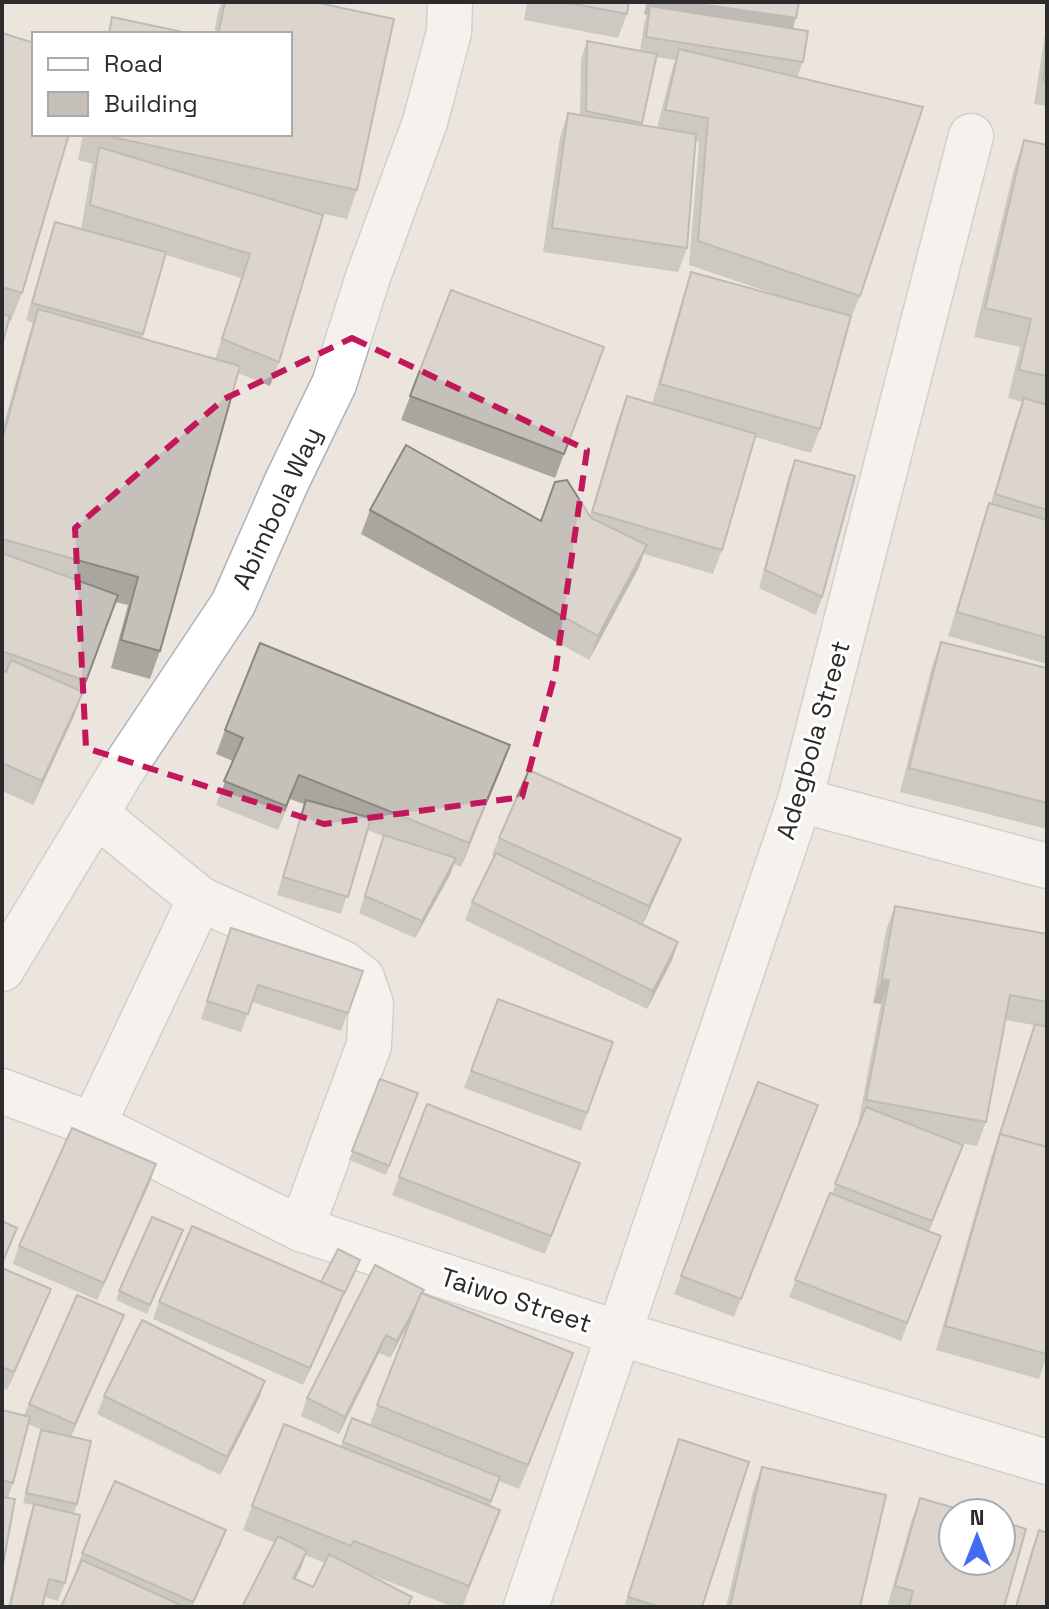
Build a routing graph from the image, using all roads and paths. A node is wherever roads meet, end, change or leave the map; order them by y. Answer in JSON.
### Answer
{"nodes":[{"id":1,"x":450,"y":2,"type":"edge"},
{"id":2,"x":971,"y":136,"type":"dead end"},
{"id":3,"x":800,"y":800,"type":"junction"},
{"id":4,"x":96,"y":814,"type":"junction"},
{"id":5,"x":1047,"y":866,"type":"edge"},
{"id":6,"x":200,"y":899,"type":"junction"},
{"id":7,"x":2,"y":969,"type":"edge"},
{"id":8,"x":2,"y":1091,"type":"edge"},
{"id":9,"x":93,"y":1125,"type":"junction"},
{"id":10,"x":301,"y":1229,"type":"junction"},
{"id":11,"x":618,"y":1333,"type":"junction"},
{"id":12,"x":1047,"y":1462,"type":"edge"},
{"id":13,"x":526,"y":1607,"type":"edge"}],
"edges":[{"from":1,"to":4,"type":"street","name":"Abimbola Way"},
{"from":2,"to":3,"type":"street","name":"Adegbola Street"},
{"from":3,"to":5,"type":"street"},
{"from":3,"to":11,"type":"street","name":"Adegbola Street"},
{"from":4,"to":6,"type":"street"},
{"from":4,"to":7,"type":"street","name":"Abimbola Way"},
{"from":6,"to":9,"type":"street"},
{"from":6,"to":10,"type":"street"},
{"from":8,"to":9,"type":"street","name":"Taiwo Street"},
{"from":9,"to":10,"type":"street","name":"Taiwo Street"},
{"from":10,"to":11,"type":"street","name":"Taiwo Street"},
{"from":11,"to":12,"type":"street","name":"Taiwo Street"},
{"from":11,"to":13,"type":"street","name":"Adegbola Street"}]}
